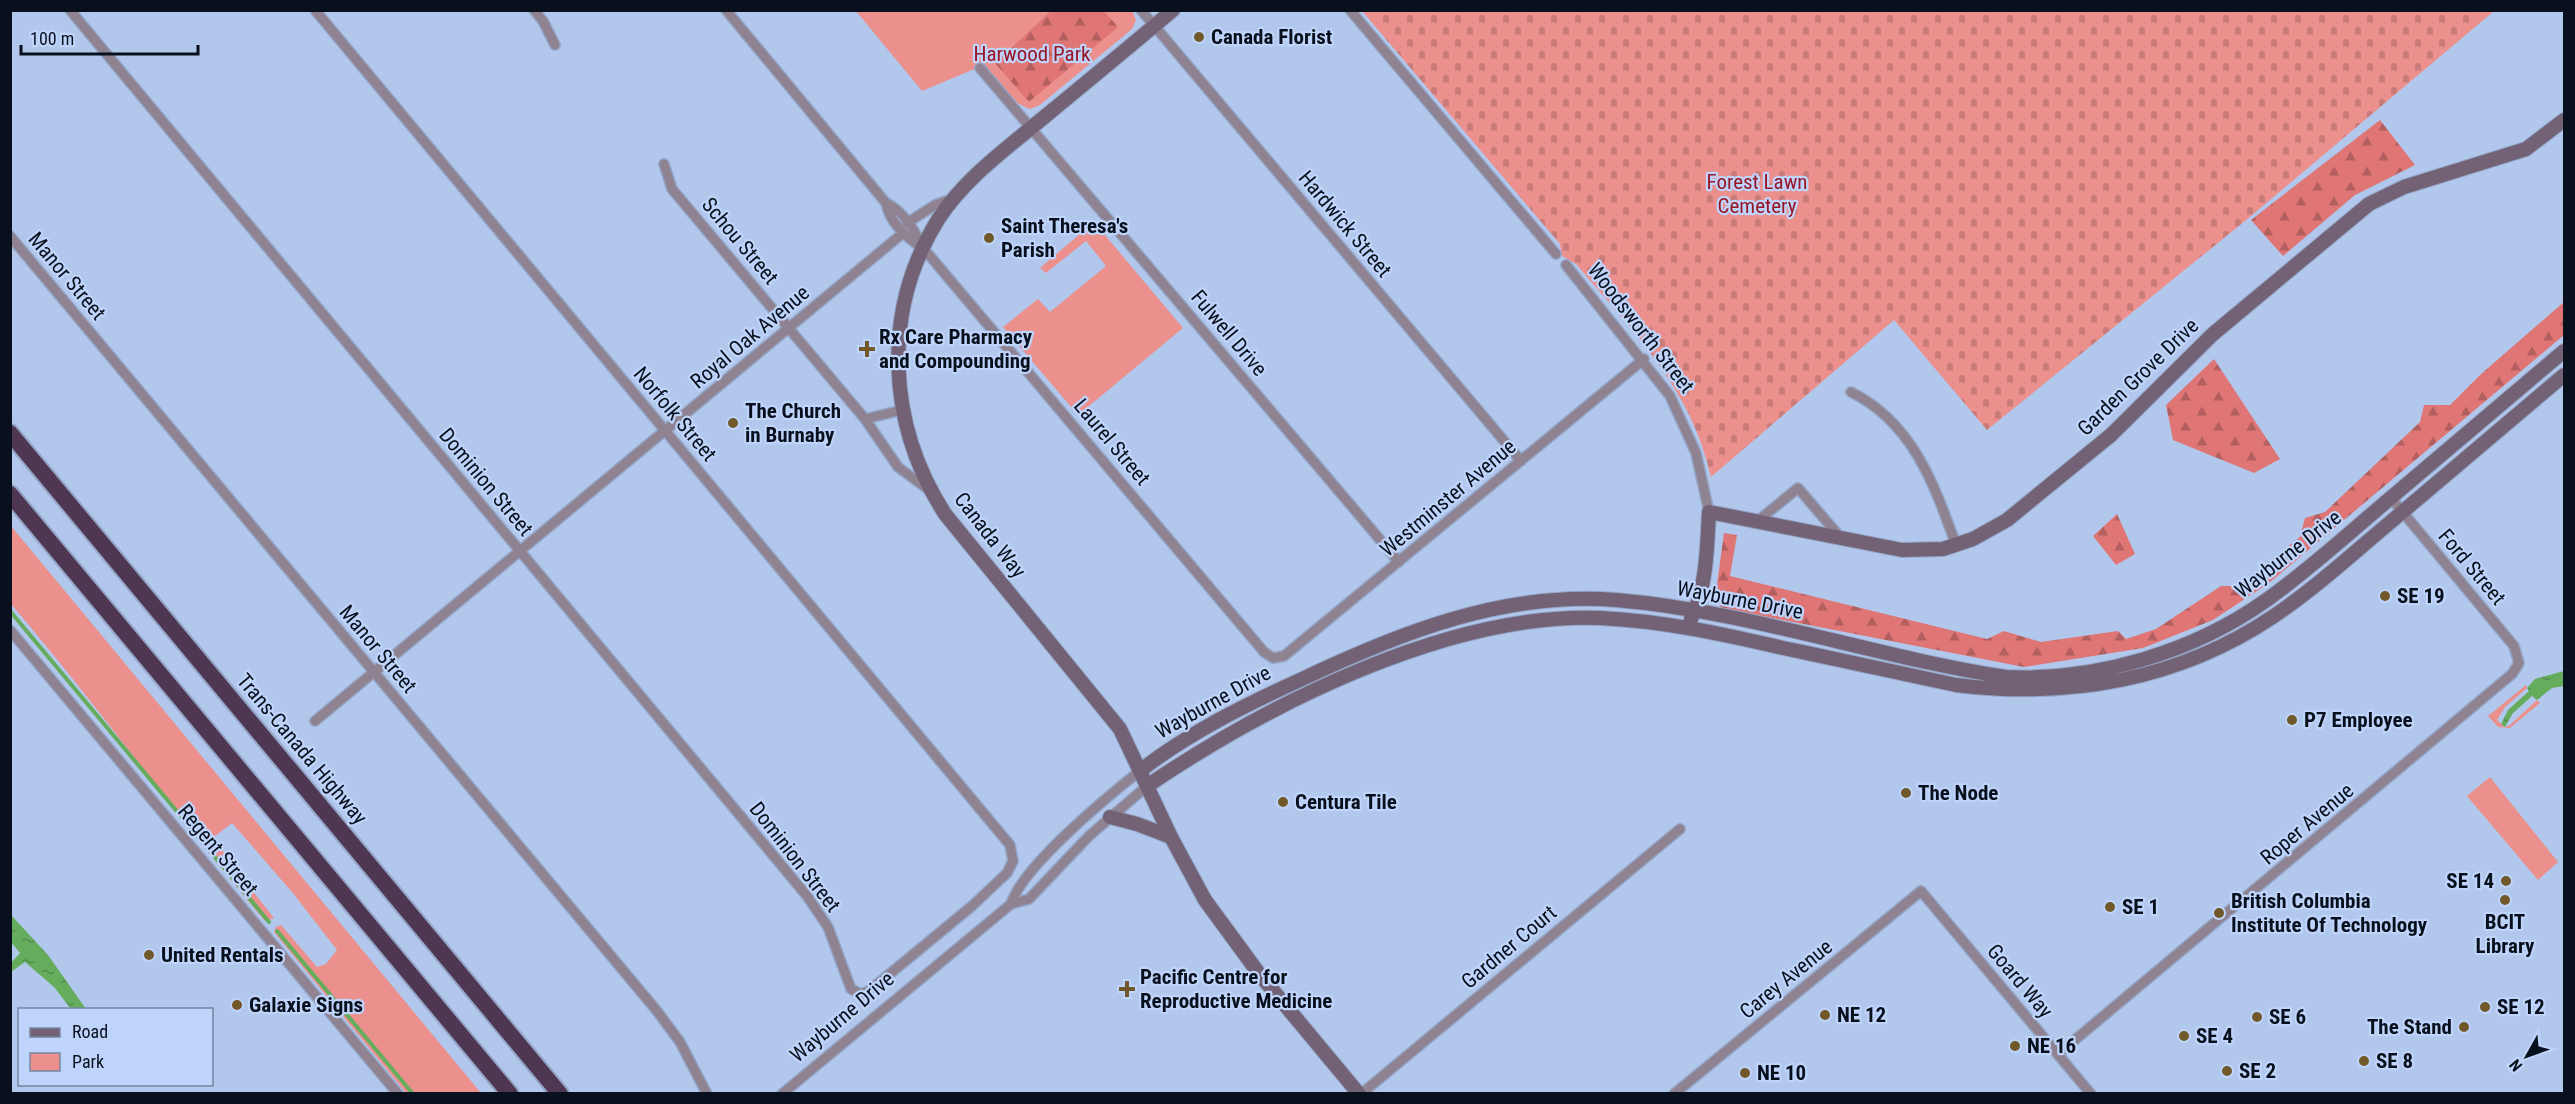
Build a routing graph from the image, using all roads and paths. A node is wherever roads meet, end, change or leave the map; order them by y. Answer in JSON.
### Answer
{"nodes":[{"id":1,"x":70,"y":10,"type":"edge"},
{"id":2,"x":315,"y":10,"type":"edge"},
{"id":3,"x":534,"y":10,"type":"edge"},
{"id":4,"x":726,"y":10,"type":"edge"},
{"id":5,"x":1141,"y":10,"type":"edge"},
{"id":6,"x":1173,"y":10,"type":"edge"},
{"id":7,"x":1350,"y":10,"type":"edge"},
{"id":8,"x":1154,"y":26,"type":"junction"},
{"id":9,"x":555,"y":45,"type":"dead end"},
{"id":10,"x":980,"y":68,"type":"dead end"},
{"id":11,"x":2565,"y":120,"type":"edge"},
{"id":12,"x":1031,"y":128,"type":"junction"},
{"id":13,"x":664,"y":164,"type":"dead end"},
{"id":14,"x":957,"y":196,"type":"junction"},
{"id":15,"x":886,"y":203,"type":"junction"},
{"id":16,"x":908,"y":223,"type":"junction"},
{"id":17,"x":903,"y":233,"type":"junction"},
{"id":18,"x":10,"y":236,"type":"edge"},
{"id":19,"x":924,"y":249,"type":"junction"},
{"id":20,"x":1556,"y":254,"type":"dead end"},
{"id":21,"x":1566,"y":265,"type":"dead end"},
{"id":22,"x":789,"y":328,"type":"junction"},
{"id":23,"x":2565,"y":351,"type":"edge"},
{"id":24,"x":1644,"y":359,"type":"junction"},
{"id":25,"x":2565,"y":375,"type":"edge"},
{"id":26,"x":1851,"y":392,"type":"dead end"},
{"id":27,"x":902,"y":410,"type":"junction"},
{"id":28,"x":866,"y":419,"type":"junction"},
{"id":29,"x":665,"y":431,"type":"junction"},
{"id":30,"x":10,"y":434,"type":"edge"},
{"id":31,"x":1521,"y":460,"type":"junction"},
{"id":32,"x":930,"y":490,"type":"junction"},
{"id":33,"x":10,"y":494,"type":"edge"},
{"id":34,"x":2391,"y":498,"type":"junction"},
{"id":35,"x":1709,"y":512,"type":"junction"},
{"id":36,"x":2402,"y":512,"type":"junction"},
{"id":37,"x":1759,"y":520,"type":"junction"},
{"id":38,"x":1840,"y":537,"type":"junction"},
{"id":39,"x":1956,"y":545,"type":"junction"},
{"id":40,"x":520,"y":551,"type":"junction"},
{"id":41,"x":1399,"y":562,"type":"junction"},
{"id":42,"x":1484,"y":610,"type":"junction"},
{"id":43,"x":1695,"y":610,"type":"junction"},
{"id":44,"x":1687,"y":627,"type":"junction"},
{"id":45,"x":1484,"y":628,"type":"junction"},
{"id":46,"x":10,"y":630,"type":"edge"},
{"id":47,"x":1273,"y":658,"type":"joint"},
{"id":48,"x":2518,"y":663,"type":"joint"},
{"id":49,"x":375,"y":673,"type":"junction"},
{"id":50,"x":1984,"y":674,"type":"junction"},
{"id":51,"x":1983,"y":688,"type":"junction"},
{"id":52,"x":315,"y":721,"type":"dead end"},
{"id":53,"x":1141,"y":770,"type":"junction"},
{"id":54,"x":1147,"y":786,"type":"junction"},
{"id":55,"x":1110,"y":817,"type":"junction"},
{"id":56,"x":1680,"y":829,"type":"dead end"},
{"id":57,"x":1171,"y":837,"type":"junction"},
{"id":58,"x":1921,"y":891,"type":"joint"},
{"id":59,"x":1011,"y":904,"type":"junction"},
{"id":60,"x":851,"y":989,"type":"joint"},
{"id":61,"x":2058,"y":1054,"type":"junction"},
{"id":62,"x":398,"y":1094,"type":"edge"},
{"id":63,"x":510,"y":1094,"type":"edge"},
{"id":64,"x":560,"y":1094,"type":"edge"},
{"id":65,"x":708,"y":1094,"type":"edge"},
{"id":66,"x":782,"y":1094,"type":"edge"},
{"id":67,"x":1360,"y":1094,"type":"edge"},
{"id":68,"x":1674,"y":1094,"type":"edge"},
{"id":69,"x":2091,"y":1094,"type":"edge"}],
"edges":[{"from":1,"to":40,"type":"street","name":"Dominion Street"},
{"from":2,"to":29,"type":"street","name":"Norfolk Street"},
{"from":3,"to":9,"type":"street"},
{"from":4,"to":15,"type":"street","name":"Laurel Street"},
{"from":5,"to":8,"type":"street","name":"Hardwick Street"},
{"from":6,"to":8,"type":"street","name":"Canada Way"},
{"from":7,"to":20,"type":"street"},
{"from":8,"to":12,"type":"street","name":"Canada Way"},
{"from":8,"to":31,"type":"street","name":"Hardwick Street"},
{"from":10,"to":12,"type":"street","name":"Fulwell Drive"},
{"from":11,"to":39,"type":"street","name":"Garden Grove Drive"},
{"from":12,"to":14,"type":"street","name":"Canada Way"},
{"from":12,"to":41,"type":"street","name":"Fulwell Drive"},
{"from":13,"to":22,"type":"street","name":"Schou Street"},
{"from":14,"to":16,"type":"street"},
{"from":14,"to":19,"type":"street","name":"Canada Way"},
{"from":15,"to":16,"type":"street","name":"Laurel Street"},
{"from":15,"to":17,"type":"street","name":"Laurel Street"},
{"from":16,"to":19,"type":"street","name":"Laurel Street"},
{"from":17,"to":19,"type":"street","name":"Laurel Street"},
{"from":17,"to":22,"type":"street","name":"Royal Oak Avenue"},
{"from":18,"to":49,"type":"street","name":"Manor Street"},
{"from":19,"to":27,"type":"street","name":"Canada Way"},
{"from":19,"to":47,"type":"street","name":"Laurel Street"},
{"from":21,"to":24,"type":"street","name":"Woodsworth Street"},
{"from":22,"to":28,"type":"street","name":"Schou Street"},
{"from":22,"to":29,"type":"street","name":"Royal Oak Avenue"},
{"from":23,"to":34,"type":"street","name":"Wayburne Drive"},
{"from":24,"to":31,"type":"street","name":"Westminster Avenue"},
{"from":24,"to":35,"type":"street","name":"Woodsworth Street"},
{"from":25,"to":36,"type":"street","name":"Wayburne Drive"},
{"from":26,"to":39,"type":"street"},
{"from":27,"to":28,"type":"street"},
{"from":27,"to":32,"type":"street","name":"Canada Way"},
{"from":28,"to":32,"type":"street","name":"Schou Street"},
{"from":29,"to":40,"type":"street","name":"Royal Oak Avenue"},
{"from":29,"to":60,"type":"street","name":"Norfolk Street"},
{"from":30,"to":64,"type":"highway","name":"Trans-Canada Highway"},
{"from":31,"to":41,"type":"street","name":"Westminster Avenue"},
{"from":32,"to":53,"type":"street","name":"Canada Way"},
{"from":33,"to":63,"type":"highway"},
{"from":34,"to":36,"type":"street","name":"Ford Street"},
{"from":34,"to":50,"type":"street","name":"Wayburne Drive"},
{"from":35,"to":37,"type":"street","name":"Garden Grove Drive"},
{"from":35,"to":43,"type":"street","name":"Woodsworth Street"},
{"from":36,"to":48,"type":"street","name":"Ford Street"},
{"from":36,"to":51,"type":"street","name":"Wayburne Drive"},
{"from":37,"to":38,"type":"street","name":"Garden Grove Drive"},
{"from":37,"to":38,"type":"street"},
{"from":38,"to":39,"type":"street","name":"Garden Grove Drive"},
{"from":40,"to":49,"type":"street","name":"Royal Oak Avenue"},
{"from":40,"to":60,"type":"street","name":"Dominion Street"},
{"from":41,"to":47,"type":"street","name":"Westminster Avenue"},
{"from":42,"to":43,"type":"street","name":"Wayburne Drive"},
{"from":42,"to":45,"type":"street"},
{"from":42,"to":53,"type":"street","name":"Wayburne Drive"},
{"from":43,"to":44,"type":"street","name":"Woodsworth Street"},
{"from":43,"to":50,"type":"street","name":"Wayburne Drive"},
{"from":44,"to":45,"type":"street","name":"Wayburne Drive"},
{"from":44,"to":51,"type":"street","name":"Wayburne Drive"},
{"from":45,"to":54,"type":"street","name":"Wayburne Drive"},
{"from":46,"to":62,"type":"street","name":"Regent Street"},
{"from":48,"to":61,"type":"street","name":"Roper Avenue"},
{"from":49,"to":52,"type":"street","name":"Royal Oak Avenue"},
{"from":49,"to":65,"type":"street","name":"Manor Street"},
{"from":50,"to":51,"type":"street"},
{"from":53,"to":54,"type":"street","name":"Canada Way"},
{"from":53,"to":59,"type":"street","name":"Wayburne Drive"},
{"from":54,"to":55,"type":"street","name":"Wayburne Drive"},
{"from":54,"to":57,"type":"street","name":"Canada Way"},
{"from":55,"to":57,"type":"street"},
{"from":55,"to":59,"type":"street","name":"Wayburne Drive"},
{"from":56,"to":67,"type":"street","name":"Gardner Court"},
{"from":57,"to":67,"type":"street","name":"Canada Way"},
{"from":58,"to":61,"type":"street","name":"Goard Way"},
{"from":58,"to":68,"type":"street","name":"Carey Avenue"},
{"from":59,"to":66,"type":"street","name":"Wayburne Drive"},
{"from":61,"to":69,"type":"street","name":"Goard Way"}]}
